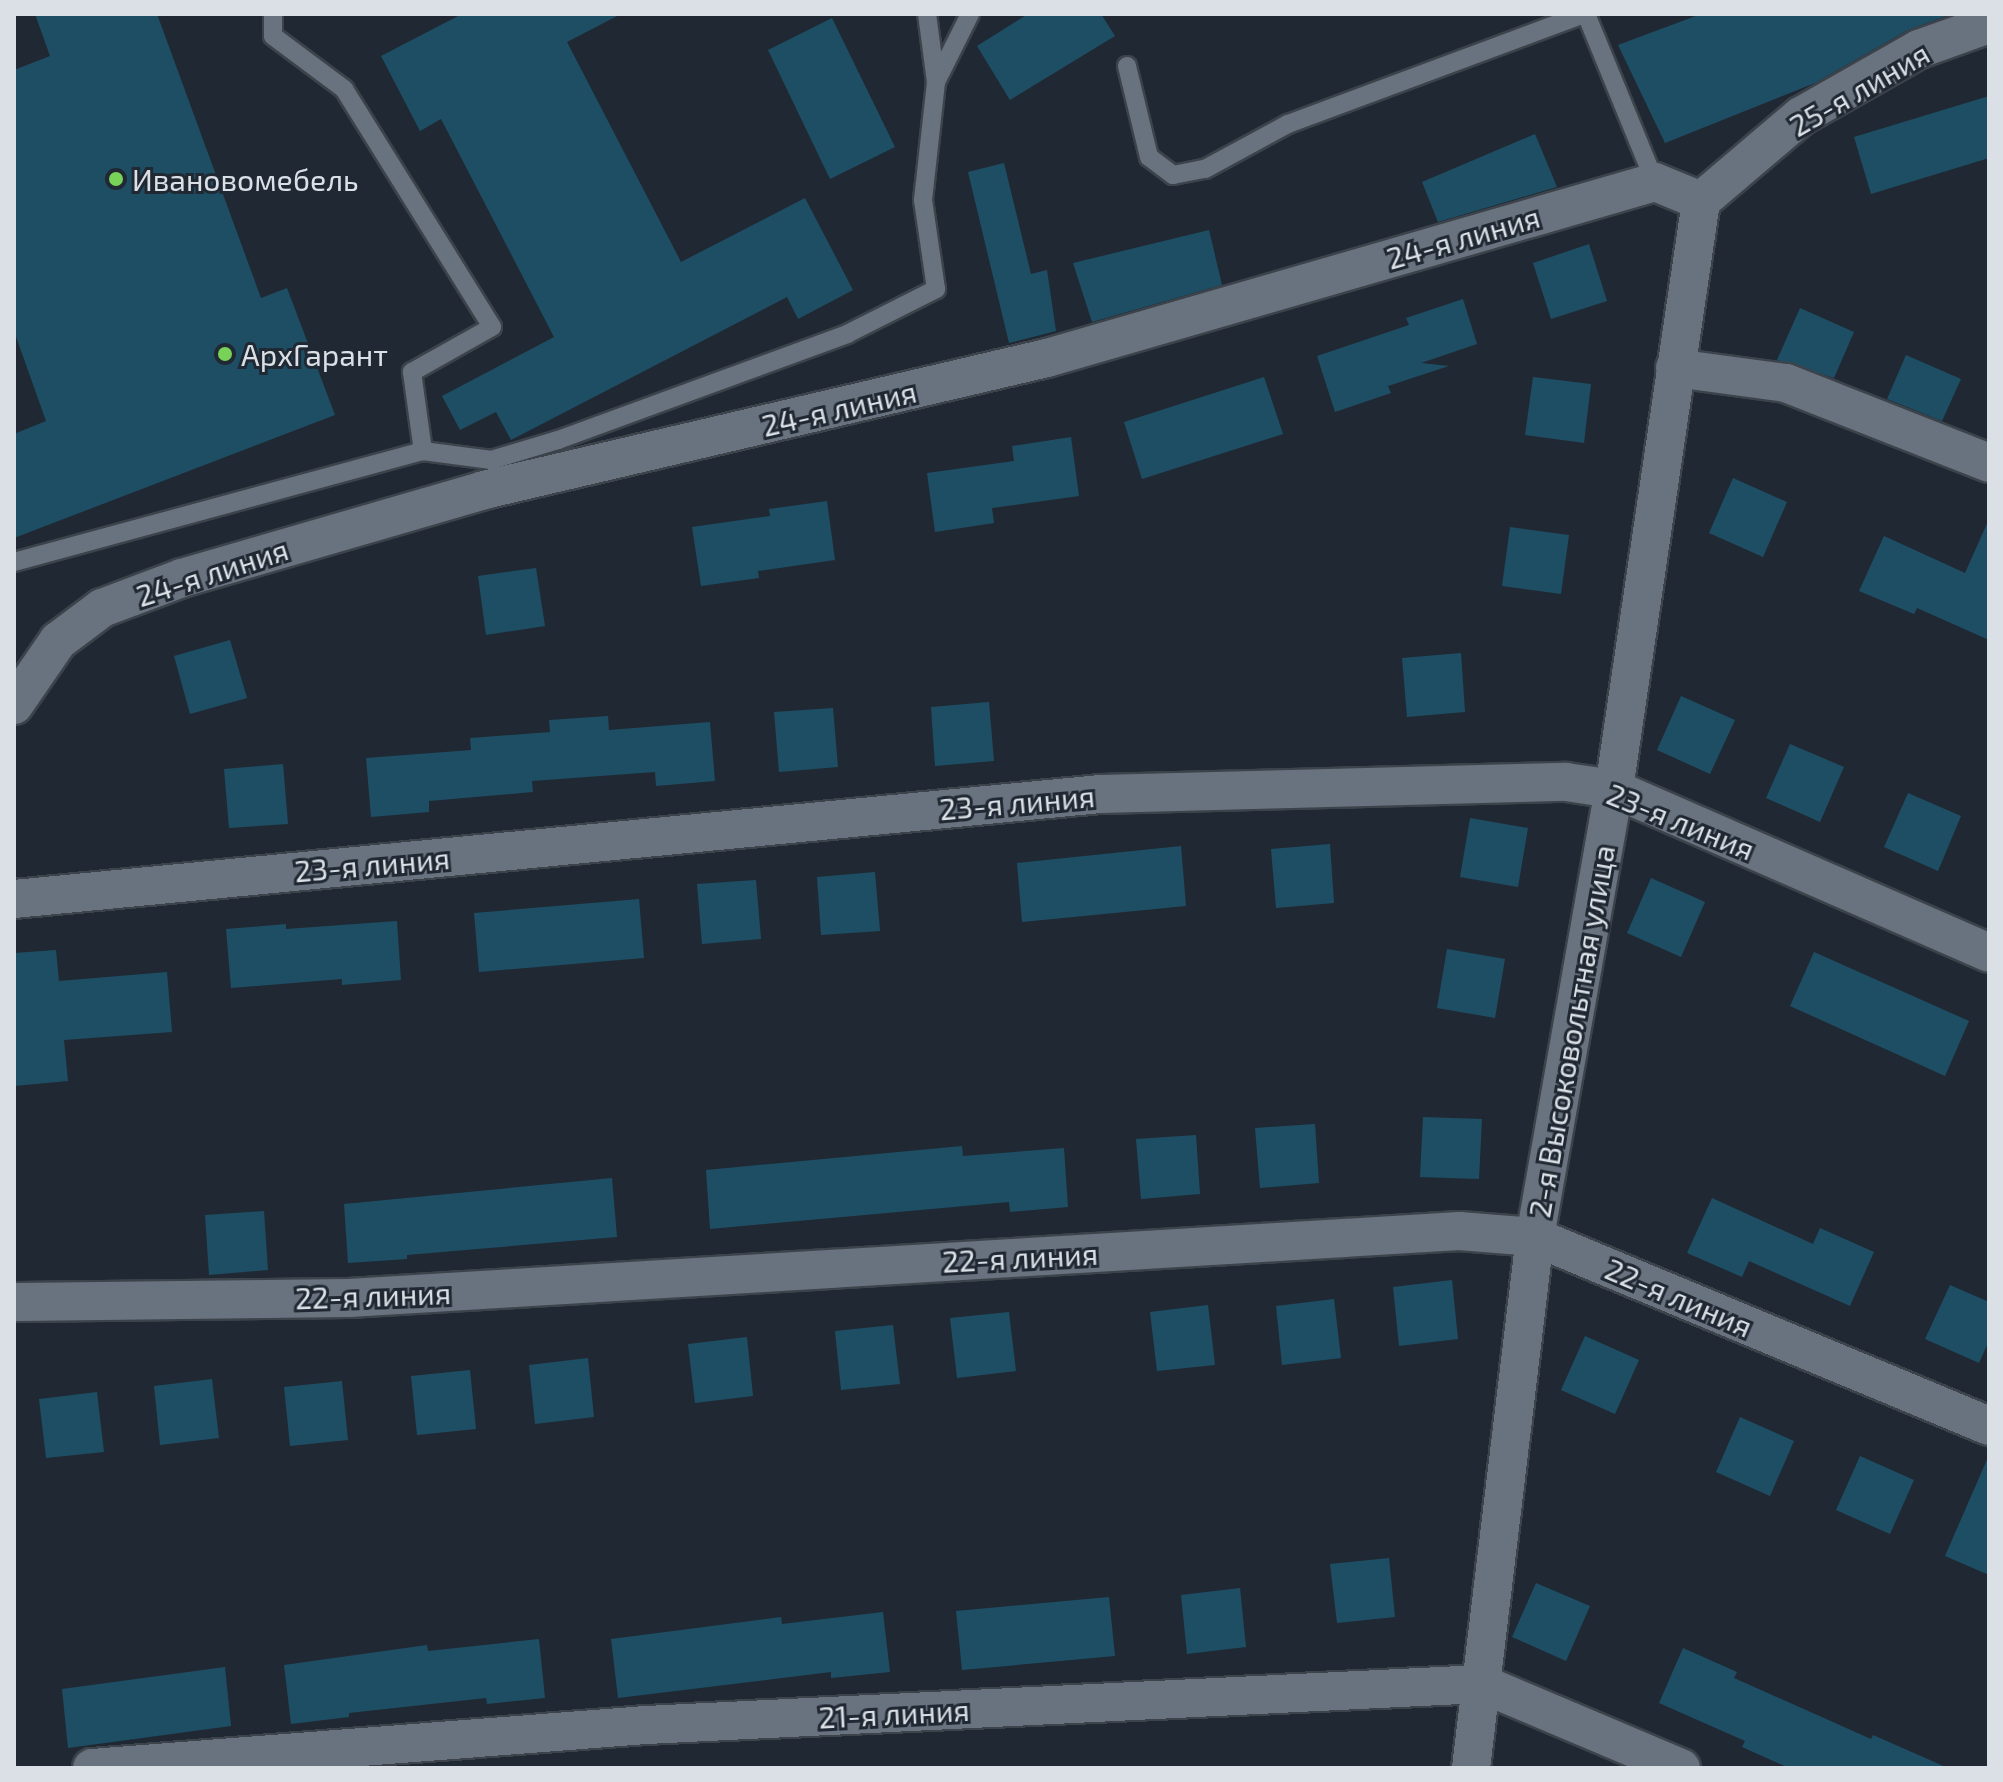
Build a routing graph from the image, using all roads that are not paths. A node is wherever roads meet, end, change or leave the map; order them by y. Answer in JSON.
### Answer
{"nodes":[{"id":1,"x":273,"y":14,"type":"edge"},
{"id":2,"x":927,"y":14,"type":"edge"},
{"id":3,"x":970,"y":14,"type":"edge"},
{"id":4,"x":1585,"y":14,"type":"edge"},
{"id":5,"x":1989,"y":24,"type":"edge"},
{"id":6,"x":1127,"y":66,"type":"dead end"},
{"id":7,"x":936,"y":82,"type":"junction"},
{"id":8,"x":1655,"y":182,"type":"junction"},
{"id":9,"x":1701,"y":201,"type":"junction"},
{"id":10,"x":1675,"y":368,"type":"junction"},
{"id":11,"x":423,"y":451,"type":"junction"},
{"id":12,"x":1989,"y":463,"type":"edge"},
{"id":13,"x":14,"y":562,"type":"edge"},
{"id":14,"x":14,"y":705,"type":"edge"},
{"id":15,"x":1614,"y":789,"type":"junction"},
{"id":16,"x":14,"y":899,"type":"edge"},
{"id":17,"x":1989,"y":953,"type":"edge"},
{"id":18,"x":1535,"y":1237,"type":"junction"},
{"id":19,"x":14,"y":1302,"type":"edge"},
{"id":20,"x":1989,"y":1426,"type":"edge"},
{"id":21,"x":1482,"y":1684,"type":"junction"},
{"id":22,"x":92,"y":1768,"type":"edge"},
{"id":23,"x":1471,"y":1768,"type":"edge"},
{"id":24,"x":1681,"y":1768,"type":"edge"}],
"edges":[{"from":1,"to":11,"type":"lane"},
{"from":2,"to":7,"type":"lane"},
{"from":3,"to":7,"type":"lane"},
{"from":4,"to":6,"type":"lane"},
{"from":4,"to":8,"type":"lane"},
{"from":5,"to":9,"type":"street","name":"25-я линия"},
{"from":7,"to":11,"type":"lane"},
{"from":8,"to":9,"type":"street"},
{"from":8,"to":14,"type":"street","name":"24-я линия"},
{"from":9,"to":10,"type":"street","name":"2-я Высоковольтная улица"},
{"from":10,"to":12,"type":"street"},
{"from":10,"to":15,"type":"street","name":"2-я Высоковольтная улица"},
{"from":11,"to":13,"type":"lane"},
{"from":15,"to":16,"type":"street","name":"23-я линия"},
{"from":15,"to":17,"type":"street","name":"23-я линия"},
{"from":15,"to":18,"type":"street","name":"2-я Высоковольтная улица"},
{"from":18,"to":19,"type":"street","name":"22-я линия"},
{"from":18,"to":20,"type":"street","name":"22-я линия"},
{"from":18,"to":21,"type":"street","name":"2-я Высоковольтная улица"},
{"from":21,"to":22,"type":"street","name":"21-я линия"},
{"from":21,"to":23,"type":"street","name":"2-я Высоковольтная улица"},
{"from":21,"to":24,"type":"street","name":"21-я линия"}]}
